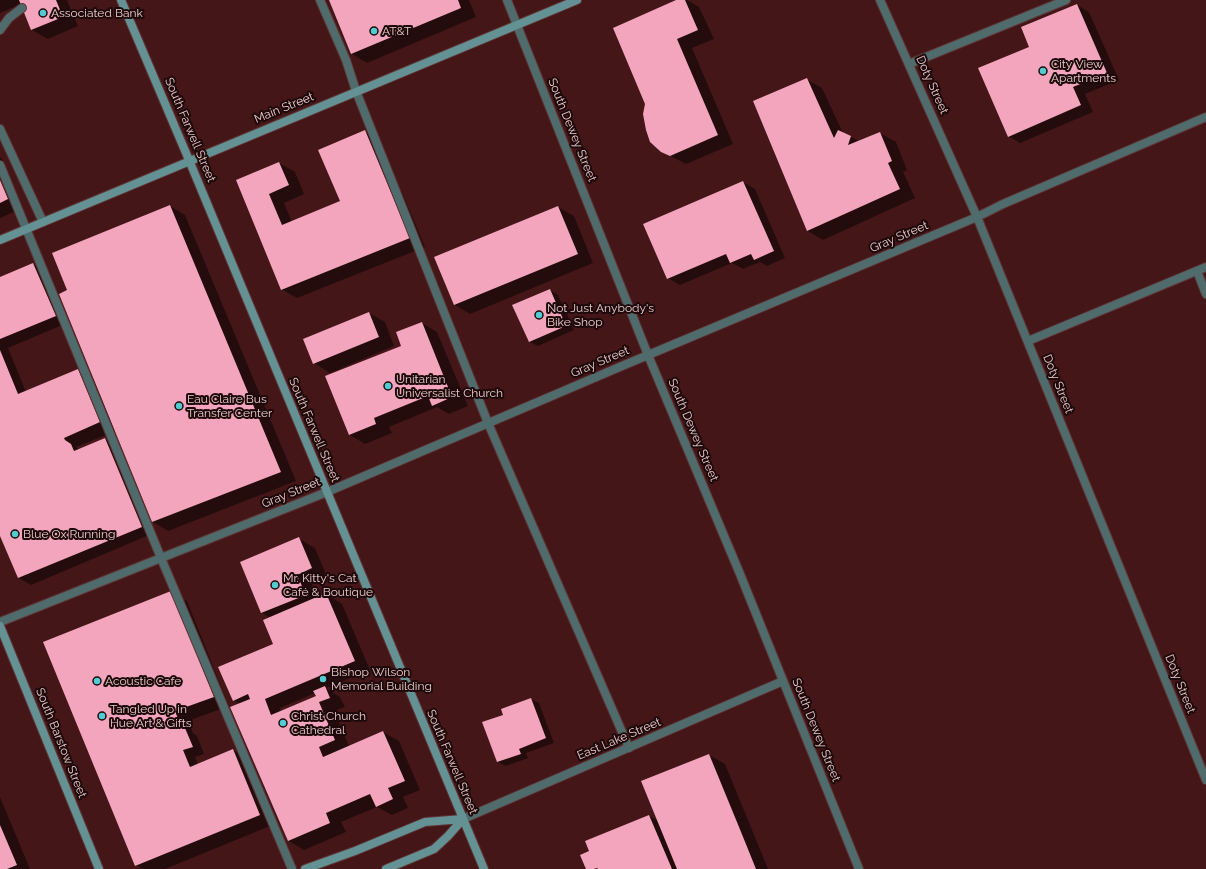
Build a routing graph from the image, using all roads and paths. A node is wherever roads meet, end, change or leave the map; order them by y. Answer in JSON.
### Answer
{"nodes":[{"id":1,"x":121,"y":0,"type":"edge"},
{"id":2,"x":320,"y":0,"type":"edge"},
{"id":3,"x":507,"y":0,"type":"edge"},
{"id":4,"x":577,"y":0,"type":"edge"},
{"id":5,"x":880,"y":0,"type":"edge"},
{"id":6,"x":1066,"y":0,"type":"edge"},
{"id":7,"x":22,"y":8,"type":"dead end"},
{"id":8,"x":517,"y":24,"type":"junction"},
{"id":9,"x":0,"y":30,"type":"edge"},
{"id":10,"x":909,"y":64,"type":"junction"},
{"id":11,"x":356,"y":91,"type":"junction"},
{"id":12,"x":1206,"y":117,"type":"edge"},
{"id":13,"x":0,"y":129,"type":"edge"},
{"id":14,"x":189,"y":160,"type":"junction"},
{"id":15,"x":0,"y":165,"type":"edge"},
{"id":16,"x":977,"y":217,"type":"junction"},
{"id":17,"x":43,"y":222,"type":"junction"},
{"id":18,"x":26,"y":228,"type":"junction"},
{"id":19,"x":0,"y":240,"type":"edge"},
{"id":20,"x":1206,"y":267,"type":"edge"},
{"id":21,"x":1197,"y":271,"type":"junction"},
{"id":22,"x":1206,"y":294,"type":"edge"},
{"id":23,"x":1028,"y":341,"type":"junction"},
{"id":24,"x":648,"y":355,"type":"junction"},
{"id":25,"x":488,"y":423,"type":"junction"},
{"id":26,"x":327,"y":492,"type":"junction"},
{"id":27,"x":161,"y":558,"type":"junction"},
{"id":28,"x":0,"y":622,"type":"edge"},
{"id":29,"x":0,"y":626,"type":"edge"},
{"id":30,"x":783,"y":681,"type":"junction"},
{"id":31,"x":629,"y":748,"type":"junction"},
{"id":32,"x":1206,"y":780,"type":"edge"},
{"id":33,"x":463,"y":819,"type":"junction"},
{"id":34,"x":99,"y":869,"type":"edge"},
{"id":35,"x":292,"y":869,"type":"edge"},
{"id":36,"x":305,"y":869,"type":"edge"},
{"id":37,"x":386,"y":869,"type":"edge"},
{"id":38,"x":484,"y":869,"type":"edge"},
{"id":39,"x":859,"y":869,"type":"edge"}],
"edges":[{"from":1,"to":14,"type":"street","name":"South Farwell Street"},
{"from":2,"to":11,"type":"street"},
{"from":3,"to":8,"type":"street","name":"South Dewey Street"},
{"from":4,"to":8,"type":"street","name":"Main Street"},
{"from":5,"to":10,"type":"street","name":"Doty Street"},
{"from":6,"to":10,"type":"street"},
{"from":7,"to":9,"type":"street"},
{"from":8,"to":11,"type":"street","name":"Main Street"},
{"from":8,"to":24,"type":"street","name":"South Dewey Street"},
{"from":10,"to":16,"type":"street","name":"Doty Street"},
{"from":11,"to":14,"type":"street","name":"Main Street"},
{"from":11,"to":25,"type":"street"},
{"from":12,"to":16,"type":"street","name":"Gray Street"},
{"from":13,"to":17,"type":"street"},
{"from":14,"to":17,"type":"street","name":"Main Street"},
{"from":14,"to":26,"type":"street","name":"South Farwell Street"},
{"from":15,"to":18,"type":"street"},
{"from":16,"to":23,"type":"street","name":"Doty Street"},
{"from":16,"to":24,"type":"street","name":"Gray Street"},
{"from":17,"to":18,"type":"street","name":"Main Street"},
{"from":18,"to":19,"type":"street","name":"Main Street"},
{"from":18,"to":27,"type":"street"},
{"from":20,"to":21,"type":"street"},
{"from":21,"to":22,"type":"street"},
{"from":21,"to":23,"type":"street"},
{"from":23,"to":32,"type":"street","name":"Doty Street"},
{"from":24,"to":25,"type":"street","name":"Gray Street"},
{"from":24,"to":30,"type":"street","name":"South Dewey Street"},
{"from":25,"to":26,"type":"street","name":"Gray Street"},
{"from":25,"to":31,"type":"street"},
{"from":26,"to":27,"type":"street","name":"Gray Street"},
{"from":26,"to":33,"type":"street","name":"South Farwell Street"},
{"from":27,"to":28,"type":"street","name":"Gray Street"},
{"from":27,"to":35,"type":"street"},
{"from":29,"to":34,"type":"street","name":"South Barstow Street"},
{"from":30,"to":31,"type":"street","name":"East Lake Street"},
{"from":30,"to":39,"type":"street","name":"South Dewey Street"},
{"from":31,"to":33,"type":"street","name":"East Lake Street"},
{"from":33,"to":36,"type":"street","name":"East Lake Street"},
{"from":33,"to":37,"type":"street","name":"East Lake Street"},
{"from":33,"to":38,"type":"street","name":"South Farwell Street"}]}
